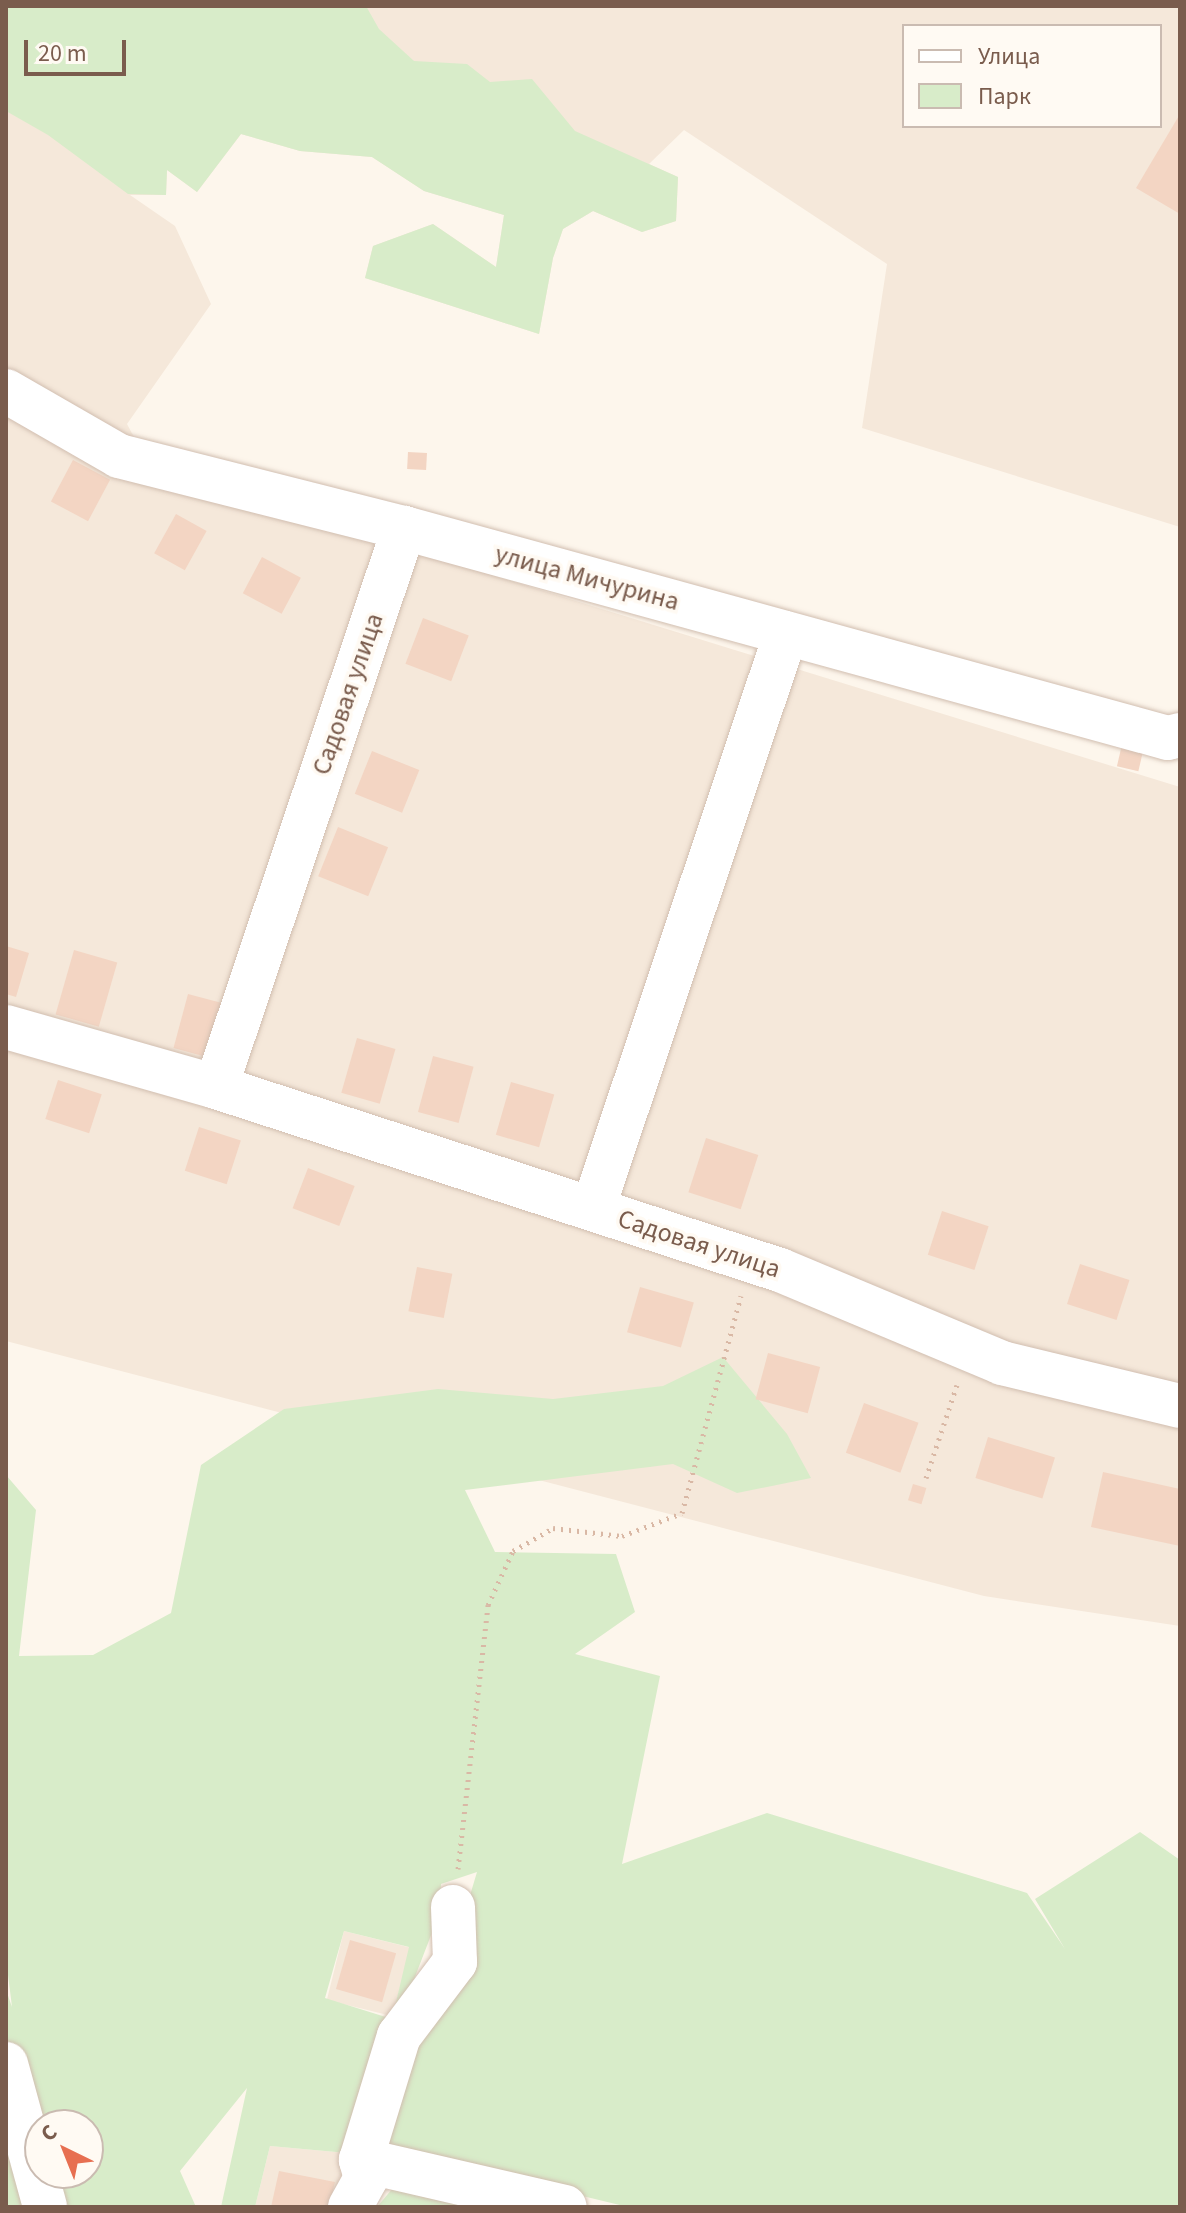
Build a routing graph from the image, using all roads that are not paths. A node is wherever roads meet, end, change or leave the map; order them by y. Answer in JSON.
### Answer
{"nodes":[{"id":1,"x":6,"y":391,"type":"edge"},
{"id":2,"x":404,"y":528,"type":"junction"},
{"id":3,"x":786,"y":633,"type":"junction"},
{"id":4,"x":1180,"y":735,"type":"edge"},
{"id":5,"x":6,"y":1027,"type":"edge"},
{"id":6,"x":216,"y":1087,"type":"junction"},
{"id":7,"x":593,"y":1209,"type":"junction"},
{"id":8,"x":1180,"y":1406,"type":"edge"},
{"id":9,"x":453,"y":1907,"type":"road end"},
{"id":10,"x":6,"y":2064,"type":"edge"},
{"id":11,"x":361,"y":2160,"type":"junction"},
{"id":12,"x":45,"y":2207,"type":"edge"},
{"id":13,"x":350,"y":2207,"type":"edge"},
{"id":14,"x":565,"y":2207,"type":"edge"}],
"edges":[{"from":1,"to":2,"type":"street","name":"улица Мичурина"},
{"from":2,"to":3,"type":"street","name":"улица Мичурина"},
{"from":2,"to":6,"type":"street","name":"Садовая улица"},
{"from":3,"to":4,"type":"street","name":"улица Мичурина"},
{"from":3,"to":7,"type":"street"},
{"from":5,"to":6,"type":"street","name":"Садовая улица"},
{"from":6,"to":7,"type":"street","name":"Садовая улица"},
{"from":7,"to":8,"type":"street","name":"Садовая улица"},
{"from":9,"to":11,"type":"street"},
{"from":10,"to":12,"type":"street"},
{"from":11,"to":13,"type":"street"},
{"from":11,"to":14,"type":"street"}]}
